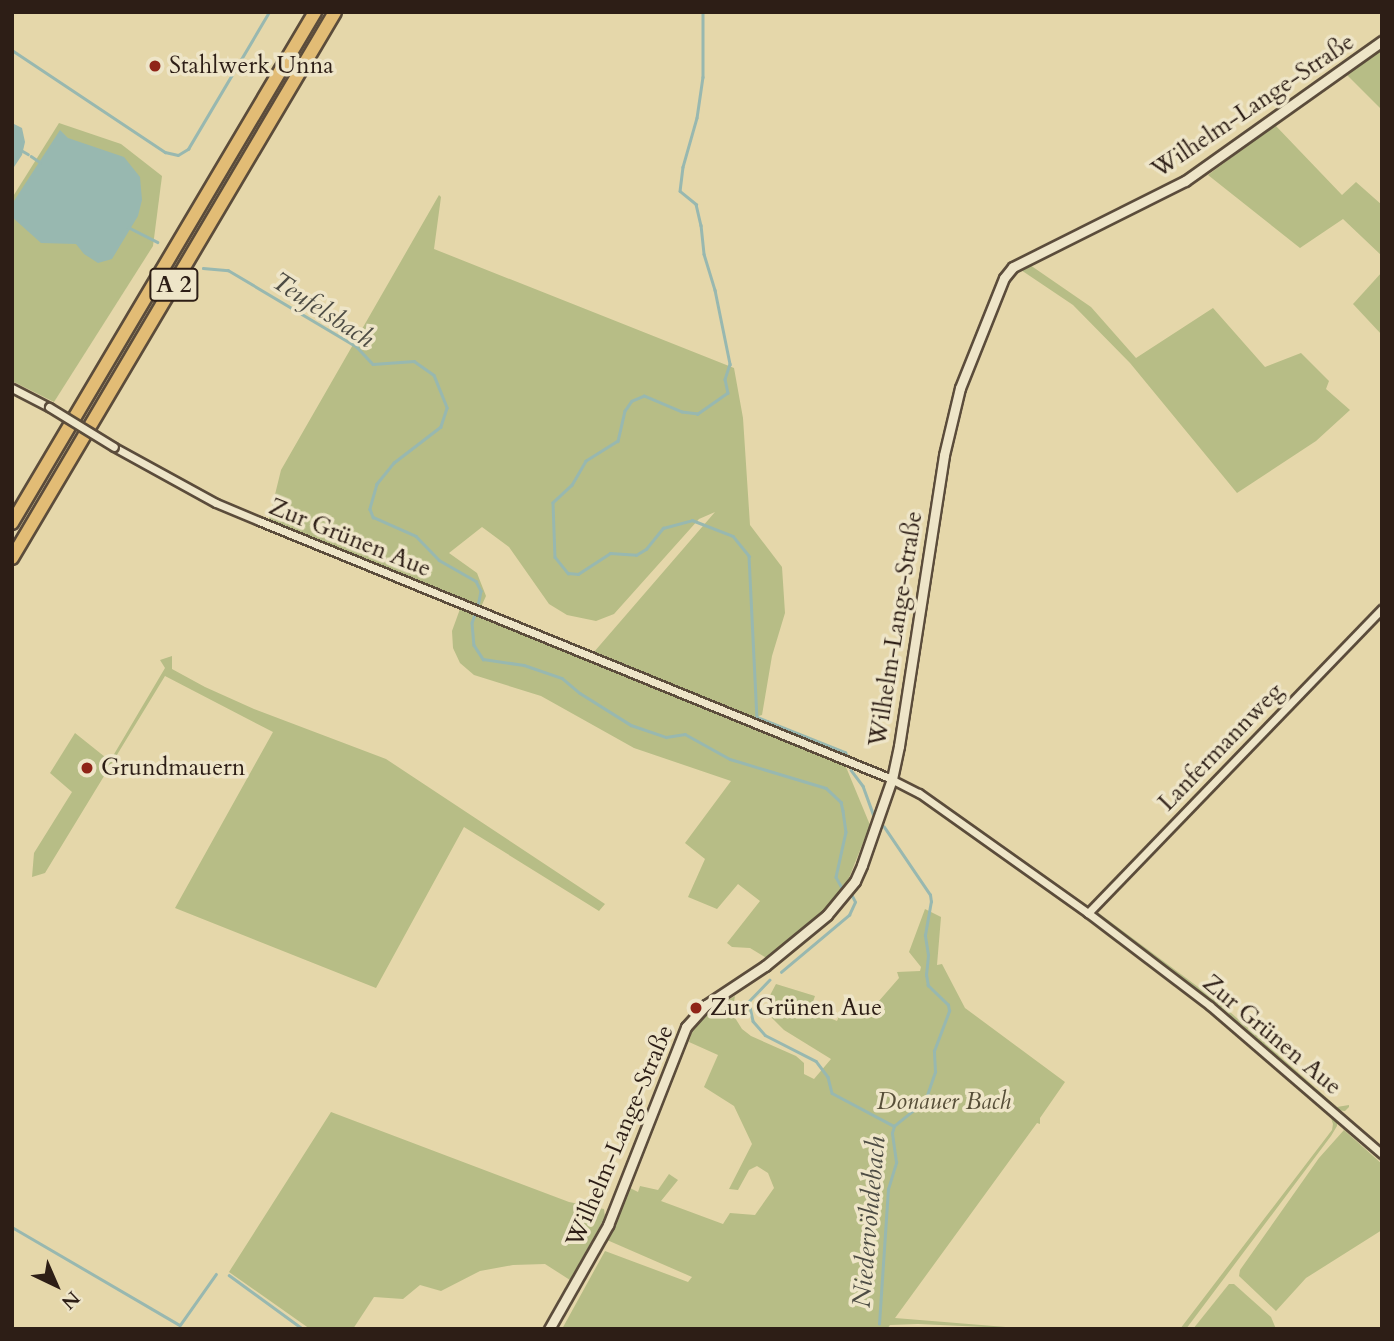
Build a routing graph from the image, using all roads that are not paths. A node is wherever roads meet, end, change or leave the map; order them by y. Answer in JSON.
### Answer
{"nodes":[{"id":1,"x":314,"y":12,"type":"edge"},
{"id":2,"x":335,"y":12,"type":"edge"},
{"id":3,"x":1382,"y":41,"type":"edge"},
{"id":4,"x":12,"y":388,"type":"edge"},
{"id":5,"x":12,"y":523,"type":"edge"},
{"id":6,"x":12,"y":558,"type":"edge"},
{"id":7,"x":1382,"y":609,"type":"edge"},
{"id":8,"x":892,"y":779,"type":"junction"},
{"id":9,"x":1088,"y":913,"type":"junction"},
{"id":10,"x":1382,"y":1154,"type":"edge"},
{"id":11,"x":549,"y":1329,"type":"edge"}],
"edges":[{"from":1,"to":5,"type":"highway","number":"A 2"},
{"from":2,"to":6,"type":"highway","number":"A 2"},
{"from":3,"to":8,"type":"street","name":"Wilhelm-Lange-Straße"},
{"from":4,"to":8,"type":"street","name":"Zur Grünen Aue","bridge":true},
{"from":7,"to":9,"type":"street","name":"Lanfermannweg"},
{"from":8,"to":9,"type":"street","name":"Zur Grünen Aue"},
{"from":8,"to":11,"type":"street","name":"Wilhelm-Lange-Straße"},
{"from":9,"to":10,"type":"street","name":"Zur Grünen Aue"}]}
